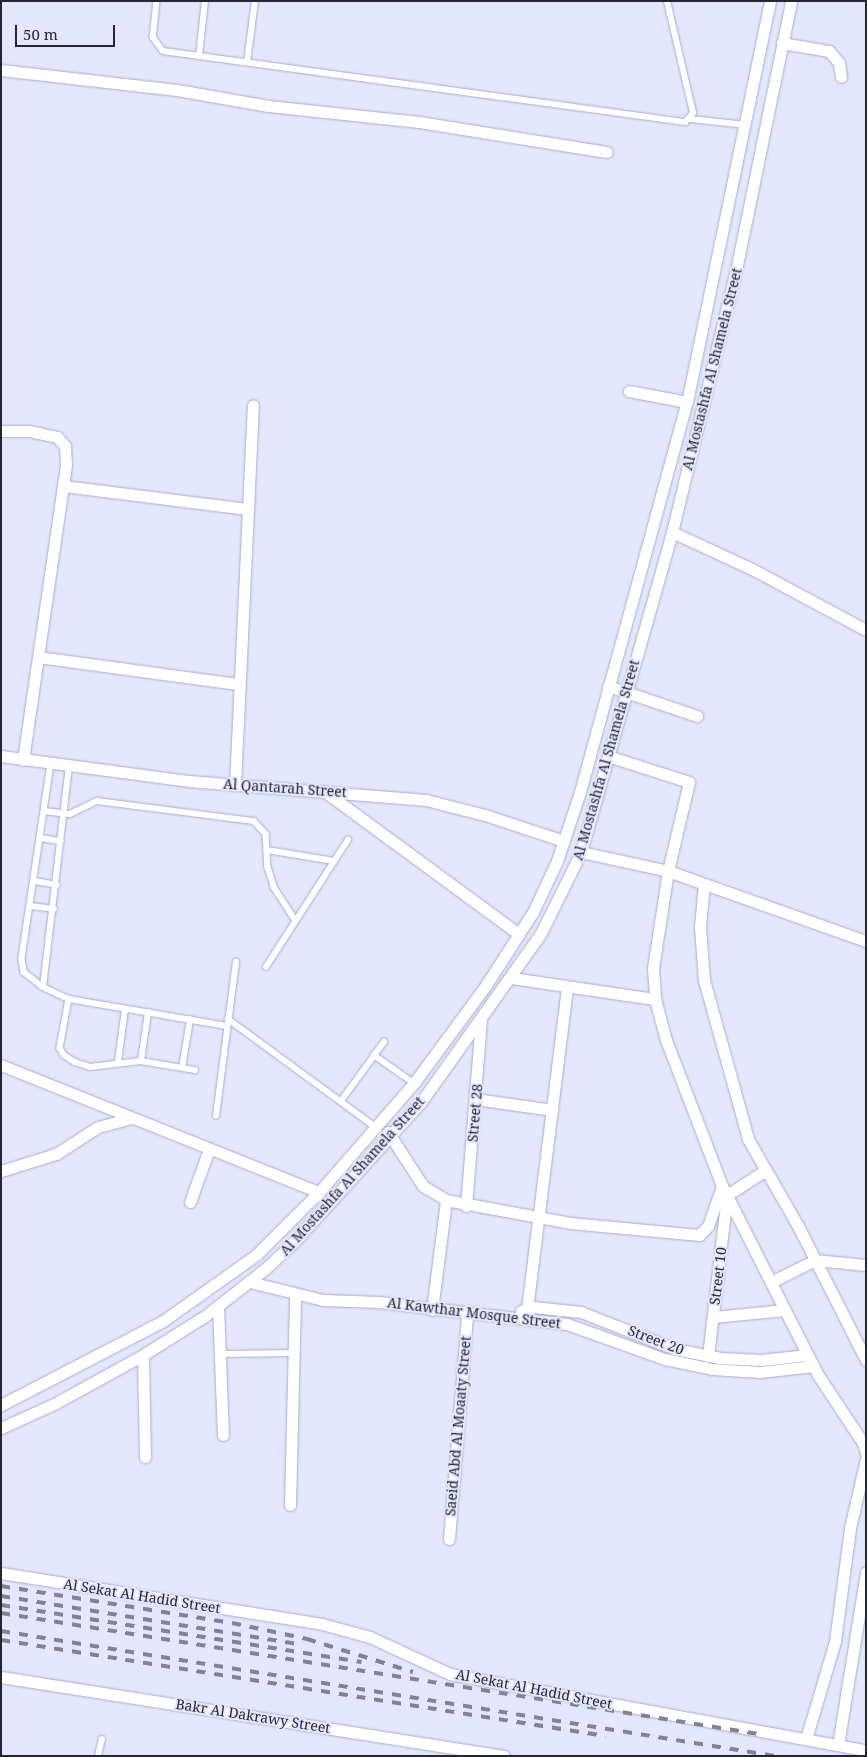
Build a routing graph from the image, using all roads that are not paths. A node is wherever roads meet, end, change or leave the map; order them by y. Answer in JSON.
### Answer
{"nodes":[{"id":1,"x":157,"y":1,"type":"edge"},
{"id":2,"x":205,"y":1,"type":"edge"},
{"id":3,"x":255,"y":1,"type":"edge"},
{"id":4,"x":667,"y":1,"type":"edge"},
{"id":5,"x":770,"y":1,"type":"edge"},
{"id":6,"x":791,"y":1,"type":"edge"},
{"id":7,"x":782,"y":43,"type":"junction"},
{"id":8,"x":199,"y":56,"type":"junction"},
{"id":9,"x":247,"y":62,"type":"junction"},
{"id":10,"x":1,"y":70,"type":"edge"},
{"id":11,"x":841,"y":77,"type":"dead end"},
{"id":12,"x":691,"y":119,"type":"junction"},
{"id":13,"x":747,"y":126,"type":"junction"},
{"id":14,"x":607,"y":152,"type":"dead end"},
{"id":15,"x":629,"y":391,"type":"dead end"},
{"id":16,"x":687,"y":402,"type":"junction"},
{"id":17,"x":253,"y":405,"type":"dead end"},
{"id":18,"x":1,"y":431,"type":"edge"},
{"id":19,"x":63,"y":486,"type":"junction"},
{"id":20,"x":248,"y":509,"type":"junction"},
{"id":21,"x":672,"y":532,"type":"junction"},
{"id":22,"x":866,"y":630,"type":"edge"},
{"id":23,"x":38,"y":657,"type":"junction"},
{"id":24,"x":239,"y":684,"type":"junction"},
{"id":25,"x":608,"y":686,"type":"junction"},
{"id":26,"x":627,"y":692,"type":"junction"},
{"id":27,"x":697,"y":716,"type":"dead end"},
{"id":28,"x":1,"y":756,"type":"edge"},
{"id":29,"x":608,"y":756,"type":"junction"},
{"id":30,"x":23,"y":760,"type":"junction"},
{"id":31,"x":51,"y":764,"type":"junction"},
{"id":32,"x":69,"y":766,"type":"junction"},
{"id":33,"x":234,"y":784,"type":"junction"},
{"id":34,"x":324,"y":791,"type":"junction"},
{"id":35,"x":44,"y":811,"type":"junction"},
{"id":36,"x":64,"y":814,"type":"junction"},
{"id":37,"x":41,"y":838,"type":"junction"},
{"id":38,"x":348,"y":840,"type":"dead end"},
{"id":39,"x":61,"y":841,"type":"junction"},
{"id":40,"x":564,"y":841,"type":"junction"},
{"id":41,"x":267,"y":850,"type":"junction"},
{"id":42,"x":581,"y":852,"type":"junction"},
{"id":43,"x":334,"y":861,"type":"junction"},
{"id":44,"x":668,"y":872,"type":"junction"},
{"id":45,"x":35,"y":881,"type":"junction"},
{"id":46,"x":704,"y":884,"type":"junction"},
{"id":47,"x":57,"y":885,"type":"junction"},
{"id":48,"x":31,"y":906,"type":"junction"},
{"id":49,"x":54,"y":909,"type":"junction"},
{"id":50,"x":296,"y":921,"type":"junction"},
{"id":51,"x":519,"y":934,"type":"junction"},
{"id":52,"x":866,"y":941,"type":"edge"},
{"id":53,"x":236,"y":962,"type":"dead end"},
{"id":54,"x":266,"y":967,"type":"dead end"},
{"id":55,"x":512,"y":978,"type":"junction"},
{"id":56,"x":43,"y":987,"type":"junction"},
{"id":57,"x":567,"y":987,"type":"junction"},
{"id":58,"x":69,"y":999,"type":"junction"},
{"id":59,"x":655,"y":999,"type":"junction"},
{"id":60,"x":125,"y":1009,"type":"junction"},
{"id":61,"x":148,"y":1013,"type":"junction"},
{"id":62,"x":228,"y":1019,"type":"junction"},
{"id":63,"x":190,"y":1020,"type":"junction"},
{"id":64,"x":481,"y":1020,"type":"junction"},
{"id":65,"x":228,"y":1026,"type":"junction"},
{"id":66,"x":384,"y":1042,"type":"dead end"},
{"id":67,"x":374,"y":1055,"type":"junction"},
{"id":68,"x":141,"y":1061,"type":"junction"},
{"id":69,"x":118,"y":1062,"type":"junction"},
{"id":70,"x":1,"y":1065,"type":"edge"},
{"id":71,"x":182,"y":1068,"type":"junction"},
{"id":72,"x":195,"y":1070,"type":"dead end"},
{"id":73,"x":414,"y":1083,"type":"junction"},
{"id":74,"x":476,"y":1098,"type":"junction"},
{"id":75,"x":341,"y":1101,"type":"junction"},
{"id":76,"x":552,"y":1110,"type":"junction"},
{"id":77,"x":216,"y":1116,"type":"dead end"},
{"id":78,"x":131,"y":1118,"type":"junction"},
{"id":79,"x":380,"y":1125,"type":"junction"},
{"id":80,"x":391,"y":1137,"type":"junction"},
{"id":81,"x":209,"y":1149,"type":"junction"},
{"id":82,"x":766,"y":1170,"type":"junction"},
{"id":83,"x":1,"y":1171,"type":"edge"},
{"id":84,"x":725,"y":1191,"type":"junction"},
{"id":85,"x":319,"y":1192,"type":"junction"},
{"id":86,"x":446,"y":1200,"type":"junction"},
{"id":87,"x":190,"y":1202,"type":"dead end"},
{"id":88,"x":466,"y":1206,"type":"junction"},
{"id":89,"x":539,"y":1216,"type":"junction"},
{"id":90,"x":815,"y":1260,"type":"junction"},
{"id":91,"x":866,"y":1265,"type":"edge"},
{"id":92,"x":250,"y":1282,"type":"junction"},
{"id":93,"x":771,"y":1282,"type":"junction"},
{"id":94,"x":295,"y":1295,"type":"junction"},
{"id":95,"x":218,"y":1306,"type":"junction"},
{"id":96,"x":527,"y":1309,"type":"junction"},
{"id":97,"x":432,"y":1310,"type":"junction"},
{"id":98,"x":785,"y":1310,"type":"junction"},
{"id":99,"x":467,"y":1314,"type":"junction"},
{"id":100,"x":713,"y":1316,"type":"junction"},
{"id":101,"x":508,"y":1318,"type":"junction"},
{"id":102,"x":220,"y":1354,"type":"junction"},
{"id":103,"x":294,"y":1354,"type":"junction"},
{"id":104,"x":143,"y":1355,"type":"junction"},
{"id":105,"x":808,"y":1355,"type":"junction"},
{"id":106,"x":708,"y":1356,"type":"junction"},
{"id":107,"x":866,"y":1360,"type":"edge"},
{"id":108,"x":814,"y":1366,"type":"junction"},
{"id":109,"x":1,"y":1405,"type":"edge"},
{"id":110,"x":1,"y":1428,"type":"edge"},
{"id":111,"x":223,"y":1435,"type":"dead end"},
{"id":112,"x":866,"y":1454,"type":"edge"},
{"id":113,"x":145,"y":1458,"type":"dead end"},
{"id":114,"x":866,"y":1459,"type":"edge"},
{"id":115,"x":290,"y":1505,"type":"dead end"},
{"id":116,"x":449,"y":1539,"type":"dead end"},
{"id":117,"x":1,"y":1572,"type":"edge"},
{"id":118,"x":866,"y":1572,"type":"edge"},
{"id":119,"x":2,"y":1680,"type":"edge"},
{"id":120,"x":102,"y":1739,"type":"dead end"},
{"id":121,"x":806,"y":1739,"type":"junction"},
{"id":122,"x":838,"y":1745,"type":"junction"},
{"id":123,"x":866,"y":1750,"type":"edge"},
{"id":124,"x":98,"y":1756,"type":"edge"},
{"id":125,"x":504,"y":1756,"type":"edge"}],
"edges":[{"from":1,"to":8,"type":"lane"},
{"from":2,"to":8,"type":"lane"},
{"from":3,"to":9,"type":"lane"},
{"from":4,"to":12,"type":"lane"},
{"from":5,"to":13,"type":"street","name":"Al Mostashfa Al Shamela Street"},
{"from":6,"to":7,"type":"street","name":"Al Mostashfa Al Shamela Street"},
{"from":7,"to":11,"type":"street"},
{"from":7,"to":21,"type":"street","name":"Al Mostashfa Al Shamela Street"},
{"from":8,"to":9,"type":"lane"},
{"from":9,"to":12,"type":"lane"},
{"from":10,"to":14,"type":"street"},
{"from":12,"to":13,"type":"lane"},
{"from":13,"to":16,"type":"street","name":"Al Mostashfa Al Shamela Street"},
{"from":15,"to":16,"type":"street"},
{"from":16,"to":25,"type":"street","name":"Al Mostashfa Al Shamela Street"},
{"from":17,"to":20,"type":"street"},
{"from":18,"to":19,"type":"street"},
{"from":19,"to":20,"type":"street"},
{"from":19,"to":23,"type":"street"},
{"from":20,"to":24,"type":"street"},
{"from":21,"to":22,"type":"street"},
{"from":21,"to":26,"type":"street","name":"Al Mostashfa Al Shamela Street"},
{"from":23,"to":24,"type":"street"},
{"from":23,"to":30,"type":"street"},
{"from":24,"to":33,"type":"street"},
{"from":25,"to":26,"type":"street"},
{"from":25,"to":40,"type":"street","name":"Al Mostashfa Al Shamela Street"},
{"from":26,"to":27,"type":"street"},
{"from":26,"to":29,"type":"street","name":"Al Mostashfa Al Shamela Street"},
{"from":28,"to":30,"type":"street","name":"Al Qantarah Street"},
{"from":29,"to":42,"type":"street","name":"Al Mostashfa Al Shamela Street"},
{"from":29,"to":44,"type":"street"},
{"from":30,"to":31,"type":"street","name":"Al Qantarah Street"},
{"from":31,"to":32,"type":"street","name":"Al Qantarah Street"},
{"from":31,"to":35,"type":"lane"},
{"from":32,"to":33,"type":"street","name":"Al Qantarah Street"},
{"from":32,"to":36,"type":"lane"},
{"from":33,"to":34,"type":"street","name":"Al Qantarah Street"},
{"from":34,"to":40,"type":"street","name":"Al Qantarah Street"},
{"from":34,"to":51,"type":"street"},
{"from":35,"to":36,"type":"lane"},
{"from":35,"to":37,"type":"lane"},
{"from":36,"to":39,"type":"lane"},
{"from":36,"to":41,"type":"lane"},
{"from":37,"to":39,"type":"lane"},
{"from":37,"to":45,"type":"lane"},
{"from":38,"to":43,"type":"lane"},
{"from":39,"to":47,"type":"lane"},
{"from":40,"to":51,"type":"street","name":"Al Mostashfa Al Shamela Street"},
{"from":41,"to":43,"type":"lane"},
{"from":41,"to":50,"type":"lane"},
{"from":42,"to":44,"type":"street"},
{"from":42,"to":55,"type":"street","name":"Al Mostashfa Al Shamela Street"},
{"from":43,"to":50,"type":"lane"},
{"from":44,"to":46,"type":"street"},
{"from":44,"to":59,"type":"street"},
{"from":45,"to":47,"type":"lane"},
{"from":45,"to":48,"type":"lane"},
{"from":46,"to":52,"type":"street"},
{"from":46,"to":82,"type":"street"},
{"from":47,"to":49,"type":"lane"},
{"from":48,"to":49,"type":"lane"},
{"from":48,"to":56,"type":"lane"},
{"from":49,"to":56,"type":"lane"},
{"from":50,"to":54,"type":"lane"},
{"from":51,"to":73,"type":"street","name":"Al Mostashfa Al Shamela Street"},
{"from":53,"to":62,"type":"lane"},
{"from":55,"to":57,"type":"street"},
{"from":55,"to":64,"type":"street","name":"Al Mostashfa Al Shamela Street"},
{"from":56,"to":58,"type":"lane"},
{"from":57,"to":59,"type":"street"},
{"from":57,"to":76,"type":"street"},
{"from":58,"to":60,"type":"lane"},
{"from":58,"to":69,"type":"lane"},
{"from":59,"to":84,"type":"street"},
{"from":60,"to":61,"type":"lane"},
{"from":60,"to":69,"type":"lane"},
{"from":61,"to":63,"type":"lane"},
{"from":61,"to":68,"type":"lane"},
{"from":62,"to":65,"type":"lane"},
{"from":62,"to":75,"type":"lane"},
{"from":63,"to":65,"type":"lane"},
{"from":63,"to":71,"type":"lane"},
{"from":64,"to":74,"type":"street","name":"Street 28"},
{"from":64,"to":80,"type":"street","name":"Al Mostashfa Al Shamela Street"},
{"from":65,"to":77,"type":"lane"},
{"from":66,"to":67,"type":"lane"},
{"from":67,"to":73,"type":"lane"},
{"from":67,"to":75,"type":"lane"},
{"from":68,"to":69,"type":"lane"},
{"from":68,"to":71,"type":"lane"},
{"from":70,"to":78,"type":"street"},
{"from":71,"to":72,"type":"lane"},
{"from":73,"to":79,"type":"street","name":"Al Mostashfa Al Shamela Street"},
{"from":74,"to":76,"type":"street"},
{"from":74,"to":88,"type":"street","name":"Street 28"},
{"from":75,"to":79,"type":"lane"},
{"from":76,"to":89,"type":"street"},
{"from":78,"to":81,"type":"street"},
{"from":78,"to":83,"type":"street"},
{"from":79,"to":80,"type":"street"},
{"from":79,"to":85,"type":"street","name":"Al Mostashfa Al Shamela Street"},
{"from":80,"to":86,"type":"street"},
{"from":80,"to":92,"type":"street","name":"Al Mostashfa Al Shamela Street"},
{"from":81,"to":85,"type":"street"},
{"from":81,"to":87,"type":"street"},
{"from":82,"to":84,"type":"street"},
{"from":82,"to":90,"type":"street"},
{"from":84,"to":89,"type":"street"},
{"from":84,"to":93,"type":"street"},
{"from":84,"to":100,"type":"street","name":"Street 10"},
{"from":85,"to":109,"type":"street","name":"Al Mostashfa Al Shamela Street"},
{"from":86,"to":88,"type":"street"},
{"from":86,"to":97,"type":"street"},
{"from":88,"to":89,"type":"street"},
{"from":89,"to":96,"type":"street"},
{"from":90,"to":91,"type":"street"},
{"from":90,"to":93,"type":"street"},
{"from":90,"to":107,"type":"street"},
{"from":92,"to":94,"type":"street","name":"Al Kawthar Mosque Street"},
{"from":92,"to":95,"type":"street","name":"Al Mostashfa Al Shamela Street"},
{"from":93,"to":98,"type":"street"},
{"from":94,"to":97,"type":"street","name":"Al Kawthar Mosque Street"},
{"from":94,"to":103,"type":"street"},
{"from":95,"to":102,"type":"street"},
{"from":95,"to":104,"type":"street","name":"Al Mostashfa Al Shamela Street"},
{"from":96,"to":101,"type":"street","name":"Street 20"},
{"from":96,"to":106,"type":"street","name":"Street 20"},
{"from":97,"to":99,"type":"street","name":"Al Kawthar Mosque Street"},
{"from":98,"to":100,"type":"street"},
{"from":98,"to":105,"type":"street"},
{"from":99,"to":101,"type":"street","name":"Al Kawthar Mosque Street"},
{"from":99,"to":116,"type":"street","name":"Saeid Abd Al Moaaty Street"},
{"from":100,"to":106,"type":"street","name":"Street 10"},
{"from":101,"to":108,"type":"street","name":"Al Kawthar Mosque Street"},
{"from":102,"to":103,"type":"lane"},
{"from":102,"to":111,"type":"street"},
{"from":103,"to":115,"type":"street"},
{"from":104,"to":110,"type":"street","name":"Al Mostashfa Al Shamela Street"},
{"from":104,"to":113,"type":"street"},
{"from":105,"to":106,"type":"street","name":"Street 20"},
{"from":105,"to":108,"type":"street"},
{"from":108,"to":112,"type":"street"},
{"from":114,"to":121,"type":"street"},
{"from":117,"to":121,"type":"street","name":"Al Sekat Al Hadid Street"},
{"from":118,"to":122,"type":"street"},
{"from":119,"to":125,"type":"street","name":"Bakr Al Dakrawy Street"},
{"from":120,"to":124,"type":"lane"},
{"from":121,"to":122,"type":"street","name":"Al Sekat Al Hadid Street"},
{"from":122,"to":123,"type":"street","name":"Al Sekat Al Hadid Street"}]}
